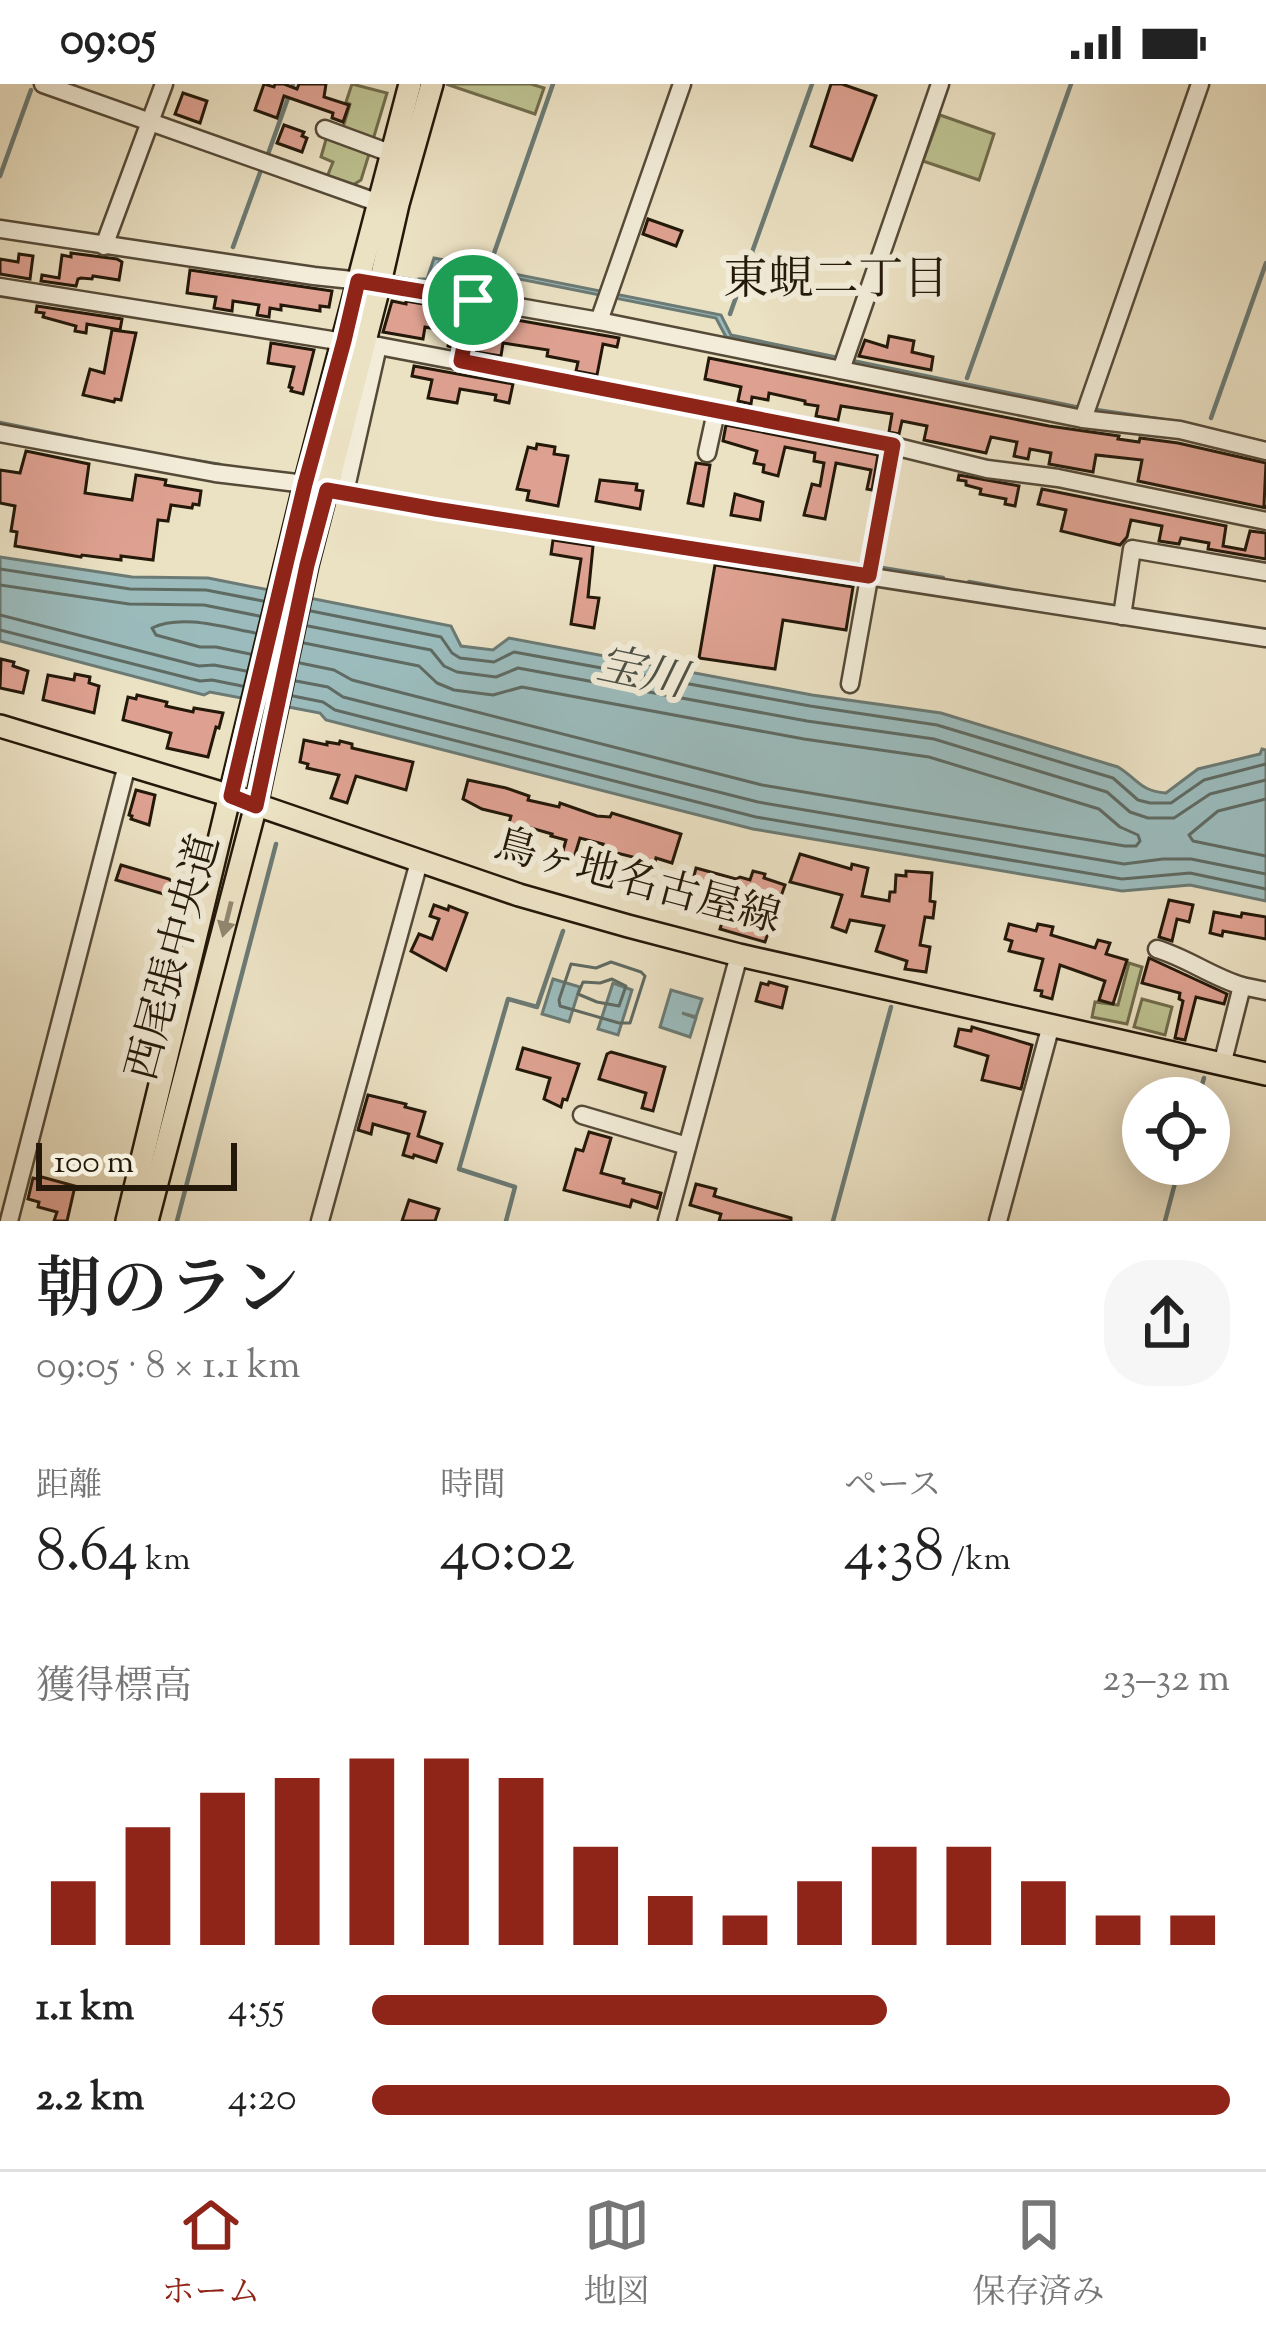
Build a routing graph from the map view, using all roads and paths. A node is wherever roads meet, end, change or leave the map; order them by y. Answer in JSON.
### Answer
{"nodes":[{"id":1,"x":43,"y":84,"type":"edge"},
{"id":2,"x":164,"y":84,"type":"edge"},
{"id":3,"x":410,"y":84,"type":"edge"},
{"id":4,"x":432,"y":84,"type":"edge"},
{"id":5,"x":682,"y":84,"type":"edge"},
{"id":6,"x":940,"y":84,"type":"edge"},
{"id":7,"x":1200,"y":84,"type":"edge"},
{"id":8,"x":151,"y":122,"type":"junction"},
{"id":9,"x":325,"y":129,"type":"dead end"},
{"id":10,"x":390,"y":153,"type":"junction"},
{"id":11,"x":379,"y":203,"type":"junction"},
{"id":12,"x":0,"y":229,"type":"edge"},
{"id":13,"x":104,"y":246,"type":"junction"},
{"id":14,"x":369,"y":282,"type":"junction"},
{"id":15,"x":0,"y":287,"type":"edge"},
{"id":16,"x":473,"y":300,"type":"junction"},
{"id":17,"x":598,"y":321,"type":"junction"},
{"id":18,"x":362,"y":344,"type":"junction"},
{"id":19,"x":461,"y":361,"type":"junction"},
{"id":20,"x":843,"y":363,"type":"junction"},
{"id":21,"x":716,"y":412,"type":"junction"},
{"id":22,"x":1085,"y":413,"type":"junction"},
{"id":23,"x":0,"y":433,"type":"edge"},
{"id":24,"x":893,"y":445,"type":"junction"},
{"id":25,"x":1266,"y":451,"type":"edge"},
{"id":26,"x":707,"y":453,"type":"dead end"},
{"id":27,"x":326,"y":488,"type":"junction"},
{"id":28,"x":1266,"y":521,"type":"edge"},
{"id":29,"x":298,"y":563,"type":"junction"},
{"id":30,"x":1266,"y":572,"type":"edge"},
{"id":31,"x":869,"y":576,"type":"junction"},
{"id":32,"x":1122,"y":616,"type":"junction"},
{"id":33,"x":1266,"y":638,"type":"edge"},
{"id":34,"x":850,"y":684,"type":"dead end"},
{"id":35,"x":0,"y":726,"type":"edge"},
{"id":36,"x":128,"y":765,"type":"junction"},
{"id":37,"x":231,"y":796,"type":"junction"},
{"id":38,"x":256,"y":806,"type":"junction"},
{"id":39,"x":418,"y":862,"type":"junction"},
{"id":40,"x":1157,"y":949,"type":"dead end"},
{"id":41,"x":739,"y":955,"type":"junction"},
{"id":42,"x":1242,"y":986,"type":"junction"},
{"id":43,"x":1266,"y":991,"type":"edge"},
{"id":44,"x":1051,"y":1025,"type":"junction"},
{"id":45,"x":1222,"y":1065,"type":"junction"},
{"id":46,"x":1266,"y":1074,"type":"edge"},
{"id":47,"x":582,"y":1115,"type":"dead end"},
{"id":48,"x":687,"y":1146,"type":"junction"},
{"id":49,"x":9,"y":1221,"type":"edge"},
{"id":50,"x":128,"y":1221,"type":"edge"},
{"id":51,"x":147,"y":1221,"type":"edge"},
{"id":52,"x":320,"y":1221,"type":"edge"},
{"id":53,"x":667,"y":1221,"type":"edge"},
{"id":54,"x":998,"y":1221,"type":"edge"}],
"edges":[{"from":1,"to":8,"type":"street"},
{"from":2,"to":8,"type":"street"},
{"from":3,"to":10,"type":"main road","name":"西尾張中央道"},
{"from":4,"to":14,"type":"main road","name":"西尾張中央道"},
{"from":5,"to":17,"type":"street"},
{"from":6,"to":20,"type":"street"},
{"from":7,"to":22,"type":"street"},
{"from":8,"to":11,"type":"street"},
{"from":8,"to":13,"type":"street"},
{"from":9,"to":10,"type":"street"},
{"from":10,"to":11,"type":"main road","name":"西尾張中央道"},
{"from":11,"to":14,"type":"main road","name":"西尾張中央道"},
{"from":12,"to":13,"type":"street"},
{"from":13,"to":14,"type":"street"},
{"from":14,"to":16,"type":"street"},
{"from":14,"to":18,"type":"main road","name":"西尾張中央道"},
{"from":15,"to":18,"type":"street"},
{"from":16,"to":17,"type":"street"},
{"from":16,"to":19,"type":"street"},
{"from":17,"to":20,"type":"street"},
{"from":18,"to":19,"type":"street"},
{"from":18,"to":27,"type":"main road","name":"西尾張中央道"},
{"from":19,"to":21,"type":"street"},
{"from":20,"to":22,"type":"street"},
{"from":21,"to":24,"type":"street"},
{"from":21,"to":26,"type":"street"},
{"from":22,"to":25,"type":"street"},
{"from":23,"to":27,"type":"street"},
{"from":24,"to":28,"type":"street"},
{"from":24,"to":31,"type":"street"},
{"from":27,"to":29,"type":"main road","name":"西尾張中央道"},
{"from":27,"to":31,"type":"street"},
{"from":29,"to":37,"type":"main road","name":"西尾張中央道"},
{"from":29,"to":38,"type":"main road","name":"西尾張中央道"},
{"from":30,"to":32,"type":"street"},
{"from":31,"to":32,"type":"street"},
{"from":31,"to":34,"type":"street"},
{"from":32,"to":33,"type":"street"},
{"from":35,"to":36,"type":"main road","name":"鳥ヶ地名古屋線"},
{"from":36,"to":37,"type":"main road","name":"鳥ヶ地名古屋線"},
{"from":36,"to":49,"type":"street"},
{"from":37,"to":38,"type":"main road","name":"鳥ヶ地名古屋線"},
{"from":37,"to":50,"type":"main road","name":"西尾張中央道"},
{"from":38,"to":39,"type":"main road","name":"鳥ヶ地名古屋線"},
{"from":38,"to":51,"type":"main road","name":"西尾張中央道","one_way":true},
{"from":39,"to":41,"type":"main road","name":"鳥ヶ地名古屋線"},
{"from":39,"to":52,"type":"street"},
{"from":40,"to":42,"type":"street"},
{"from":41,"to":44,"type":"main road","name":"鳥ヶ地名古屋線"},
{"from":41,"to":48,"type":"street"},
{"from":42,"to":43,"type":"street"},
{"from":42,"to":45,"type":"street"},
{"from":44,"to":45,"type":"main road","name":"鳥ヶ地名古屋線"},
{"from":44,"to":54,"type":"street"},
{"from":45,"to":46,"type":"main road","name":"鳥ヶ地名古屋線"},
{"from":47,"to":48,"type":"street"},
{"from":48,"to":53,"type":"street"}]}
